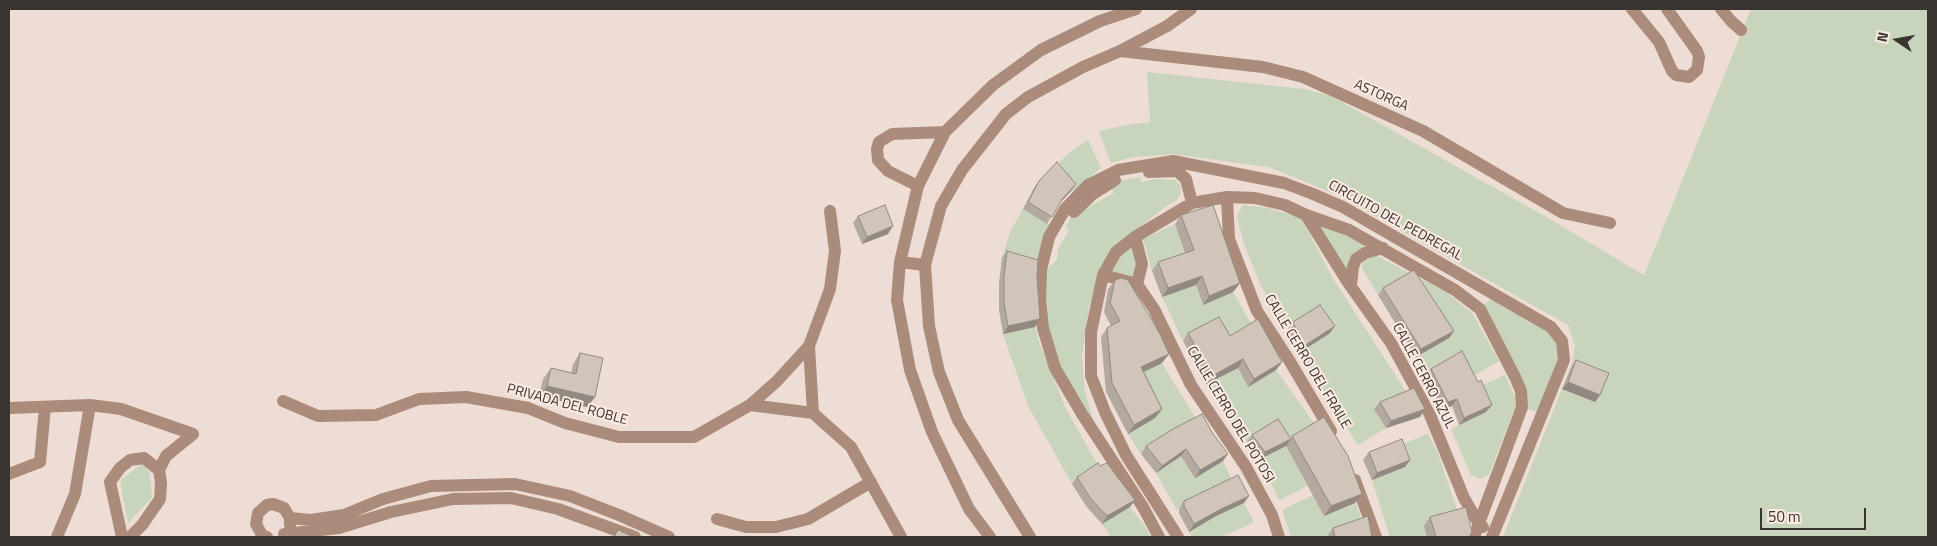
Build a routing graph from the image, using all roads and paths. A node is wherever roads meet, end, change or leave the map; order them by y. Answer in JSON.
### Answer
{"nodes":[{"id":1,"x":1136,"y":9,"type":"edge"},
{"id":2,"x":1191,"y":9,"type":"edge"},
{"id":3,"x":1632,"y":9,"type":"edge"},
{"id":4,"x":1667,"y":9,"type":"edge"},
{"id":5,"x":1721,"y":9,"type":"edge"},
{"id":6,"x":1741,"y":30,"type":"dead end"},
{"id":7,"x":1120,"y":51,"type":"junction"},
{"id":8,"x":945,"y":132,"type":"junction"},
{"id":9,"x":918,"y":186,"type":"junction"},
{"id":10,"x":1227,"y":197,"type":"junction"},
{"id":11,"x":1192,"y":203,"type":"junction"},
{"id":12,"x":830,"y":211,"type":"dead end"},
{"id":13,"x":1306,"y":215,"type":"junction"},
{"id":14,"x":1610,"y":223,"type":"dead end"},
{"id":15,"x":1049,"y":237,"type":"junction"},
{"id":16,"x":1135,"y":237,"type":"junction"},
{"id":17,"x":1383,"y":248,"type":"junction"},
{"id":18,"x":900,"y":262,"type":"junction"},
{"id":19,"x":925,"y":265,"type":"junction"},
{"id":20,"x":1103,"y":275,"type":"junction"},
{"id":21,"x":1349,"y":283,"type":"junction"},
{"id":22,"x":1137,"y":284,"type":"junction"},
{"id":23,"x":809,"y":346,"type":"junction"},
{"id":24,"x":283,"y":401,"type":"dead end"},
{"id":25,"x":90,"y":405,"type":"junction"},
{"id":26,"x":750,"y":405,"type":"junction"},
{"id":27,"x":45,"y":407,"type":"junction"},
{"id":28,"x":9,"y":408,"type":"edge"},
{"id":29,"x":813,"y":413,"type":"junction"},
{"id":30,"x":1339,"y":445,"type":"edge"},
{"id":31,"x":1352,"y":469,"type":"edge"},
{"id":32,"x":159,"y":470,"type":"junction"},
{"id":33,"x":9,"y":474,"type":"edge"},
{"id":34,"x":871,"y":482,"type":"junction"},
{"id":35,"x":290,"y":518,"type":"junction"},
{"id":36,"x":717,"y":520,"type":"dead end"},
{"id":37,"x":1479,"y":524,"type":"junction"},
{"id":38,"x":280,"y":536,"type":"edge"},
{"id":39,"x":1492,"y":536,"type":"edge"},
{"id":40,"x":57,"y":537,"type":"edge"},
{"id":41,"x":122,"y":537,"type":"edge"},
{"id":42,"x":130,"y":537,"type":"edge"},
{"id":43,"x":267,"y":537,"type":"edge"},
{"id":44,"x":635,"y":537,"type":"edge"},
{"id":45,"x":669,"y":537,"type":"edge"},
{"id":46,"x":901,"y":537,"type":"edge"},
{"id":47,"x":990,"y":537,"type":"edge"},
{"id":48,"x":1030,"y":537,"type":"edge"},
{"id":49,"x":1158,"y":537,"type":"edge"},
{"id":50,"x":1178,"y":537,"type":"edge"},
{"id":51,"x":1279,"y":537,"type":"edge"},
{"id":52,"x":1376,"y":537,"type":"edge"},
{"id":53,"x":1474,"y":537,"type":"edge"}],
"edges":[{"from":1,"to":8,"type":"street"},
{"from":2,"to":7,"type":"street"},
{"from":3,"to":4,"type":"street"},
{"from":5,"to":6,"type":"street"},
{"from":7,"to":14,"type":"street","name":"ASTORGA"},
{"from":7,"to":19,"type":"street"},
{"from":8,"to":9,"type":"street"},
{"from":8,"to":9,"type":"street"},
{"from":9,"to":18,"type":"street"},
{"from":10,"to":11,"type":"street"},
{"from":10,"to":13,"type":"street"},
{"from":10,"to":30,"type":"street","name":"CALLE CERRO DEL FRAILE"},
{"from":11,"to":15,"type":"street"},
{"from":11,"to":16,"type":"street"},
{"from":12,"to":23,"type":"street","name":"PRIVADA DEL ROBLE"},
{"from":13,"to":17,"type":"street"},
{"from":13,"to":21,"type":"street","name":"CALLE CERRO AZUL"},
{"from":15,"to":39,"type":"street","name":"CIRCUITO DEL PEDREGAL"},
{"from":15,"to":49,"type":"street","name":"CIRCUITO DEL PEDREGAL"},
{"from":16,"to":20,"type":"street"},
{"from":16,"to":22,"type":"street"},
{"from":17,"to":21,"type":"street"},
{"from":17,"to":37,"type":"street"},
{"from":18,"to":19,"type":"street"},
{"from":18,"to":47,"type":"street"},
{"from":19,"to":48,"type":"street"},
{"from":20,"to":22,"type":"street"},
{"from":20,"to":50,"type":"street"},
{"from":21,"to":37,"type":"street","name":"CALLE CERRO AZUL"},
{"from":22,"to":51,"type":"street","name":"CALLE CERRO DEL POTOSI"},
{"from":23,"to":26,"type":"street","name":"PRIVADA DEL ROBLE"},
{"from":23,"to":29,"type":"street","name":"PRIVADA DEL ROBLE"},
{"from":24,"to":26,"type":"street","name":"PRIVADA DEL ROBLE"},
{"from":25,"to":27,"type":"street"},
{"from":25,"to":32,"type":"street"},
{"from":25,"to":40,"type":"street"},
{"from":26,"to":29,"type":"street"},
{"from":27,"to":28,"type":"street"},
{"from":27,"to":33,"type":"street"},
{"from":29,"to":34,"type":"street"},
{"from":31,"to":52,"type":"street"},
{"from":32,"to":41,"type":"street"},
{"from":32,"to":42,"type":"street"},
{"from":34,"to":36,"type":"street"},
{"from":34,"to":46,"type":"street"},
{"from":35,"to":38,"type":"street"},
{"from":35,"to":43,"type":"street"},
{"from":35,"to":45,"type":"street"},
{"from":37,"to":39,"type":"street","name":"CALLE CERRO AZUL"},
{"from":37,"to":53,"type":"street"},
{"from":38,"to":44,"type":"street"}]}
